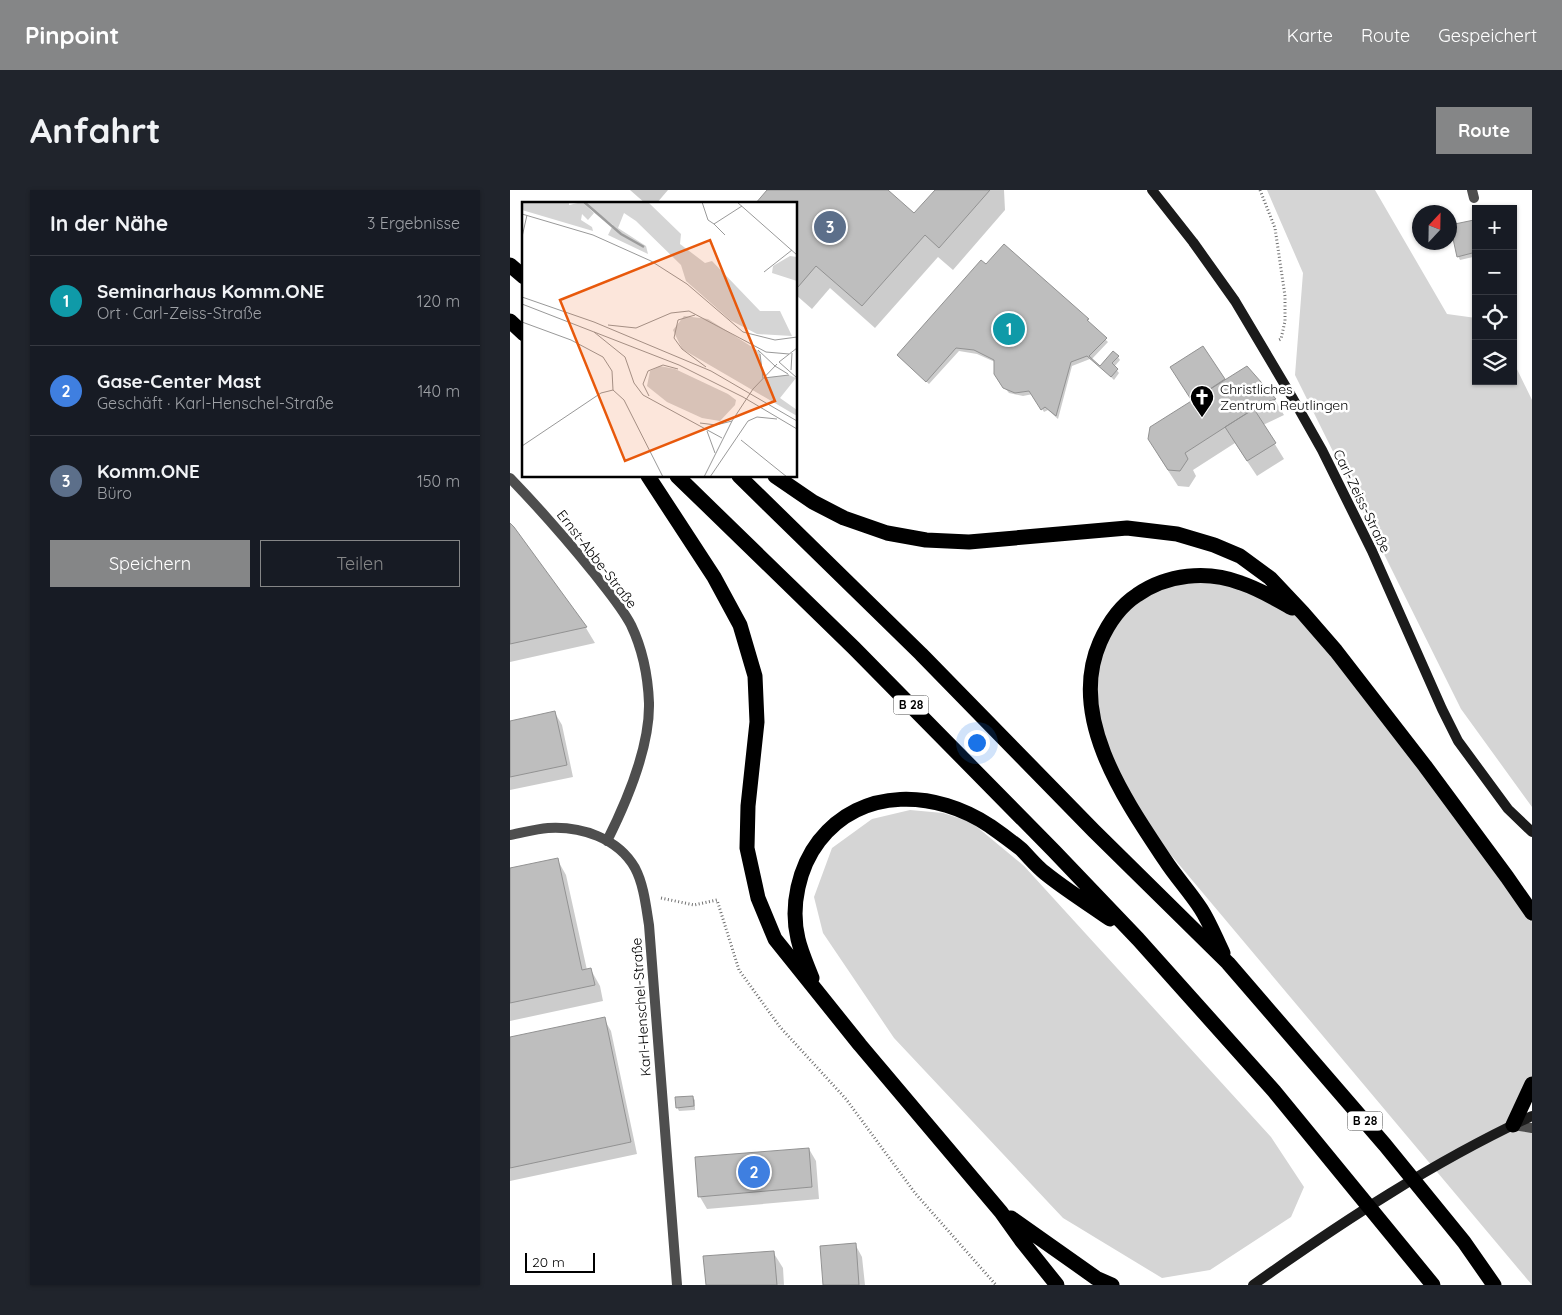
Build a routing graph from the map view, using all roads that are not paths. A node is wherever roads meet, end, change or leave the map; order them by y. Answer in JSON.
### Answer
{"nodes":[{"id":1,"x":1152,"y":190,"type":"edge"},
{"id":2,"x":510,"y":265,"type":"edge"},
{"id":3,"x":522,"y":275,"type":"edge"},
{"id":4,"x":510,"y":321,"type":"edge"},
{"id":5,"x":522,"y":332,"type":"edge"},
{"id":6,"x":649,"y":478,"type":"edge"},
{"id":7,"x":679,"y":478,"type":"edge"},
{"id":8,"x":741,"y":478,"type":"edge"},
{"id":9,"x":778,"y":478,"type":"edge"},
{"id":10,"x":511,"y":479,"type":"edge"},
{"id":11,"x":1303,"y":613,"type":"junction"},
{"id":12,"x":1532,"y":832,"type":"edge"},
{"id":13,"x":510,"y":835,"type":"edge"},
{"id":14,"x":607,"y":840,"type":"junction"},
{"id":15,"x":1531,"y":911,"type":"edge"},
{"id":16,"x":1138,"y":939,"type":"junction"},
{"id":17,"x":1228,"y":963,"type":"junction"},
{"id":18,"x":816,"y":989,"type":"junction"},
{"id":19,"x":1532,"y":1084,"type":"edge"},
{"id":20,"x":1532,"y":1116,"type":"edge"},
{"id":21,"x":1513,"y":1125,"type":"junction"},
{"id":22,"x":1532,"y":1128,"type":"edge"},
{"id":23,"x":1002,"y":1212,"type":"junction"},
{"id":24,"x":677,"y":1285,"type":"edge"},
{"id":25,"x":1057,"y":1285,"type":"edge"},
{"id":26,"x":1112,"y":1285,"type":"edge"},
{"id":27,"x":1253,"y":1285,"type":"edge"},
{"id":28,"x":1433,"y":1285,"type":"edge"},
{"id":29,"x":1494,"y":1285,"type":"edge"}],
"edges":[{"from":1,"to":12,"type":"street","name":"Carl-Zeiss-Straße"},
{"from":2,"to":3,"type":"highway"},
{"from":4,"to":5,"type":"highway"},
{"from":6,"to":18,"type":"highway","number":"B 28"},
{"from":7,"to":16,"type":"highway","number":"B 28"},
{"from":8,"to":17,"type":"highway","number":"B 28"},
{"from":9,"to":11,"type":"highway"},
{"from":10,"to":14,"type":"street","name":"Ernst-Abbe-Straße"},
{"from":11,"to":15,"type":"highway"},
{"from":11,"to":17,"type":"highway"},
{"from":13,"to":14,"type":"street","name":"Karl-Henschel-Straße"},
{"from":14,"to":24,"type":"street","name":"Karl-Henschel-Straße"},
{"from":16,"to":18,"type":"highway","number":"B 28"},
{"from":16,"to":28,"type":"highway","number":"B 28"},
{"from":17,"to":29,"type":"highway","number":"B 28"},
{"from":18,"to":23,"type":"highway","number":"B 28"},
{"from":19,"to":21,"type":"highway"},
{"from":20,"to":21,"type":"street"},
{"from":21,"to":22,"type":"street"},
{"from":21,"to":27,"type":"street"},
{"from":23,"to":25,"type":"highway","number":"B 28"},
{"from":23,"to":26,"type":"highway","number":"B 28"}]}
